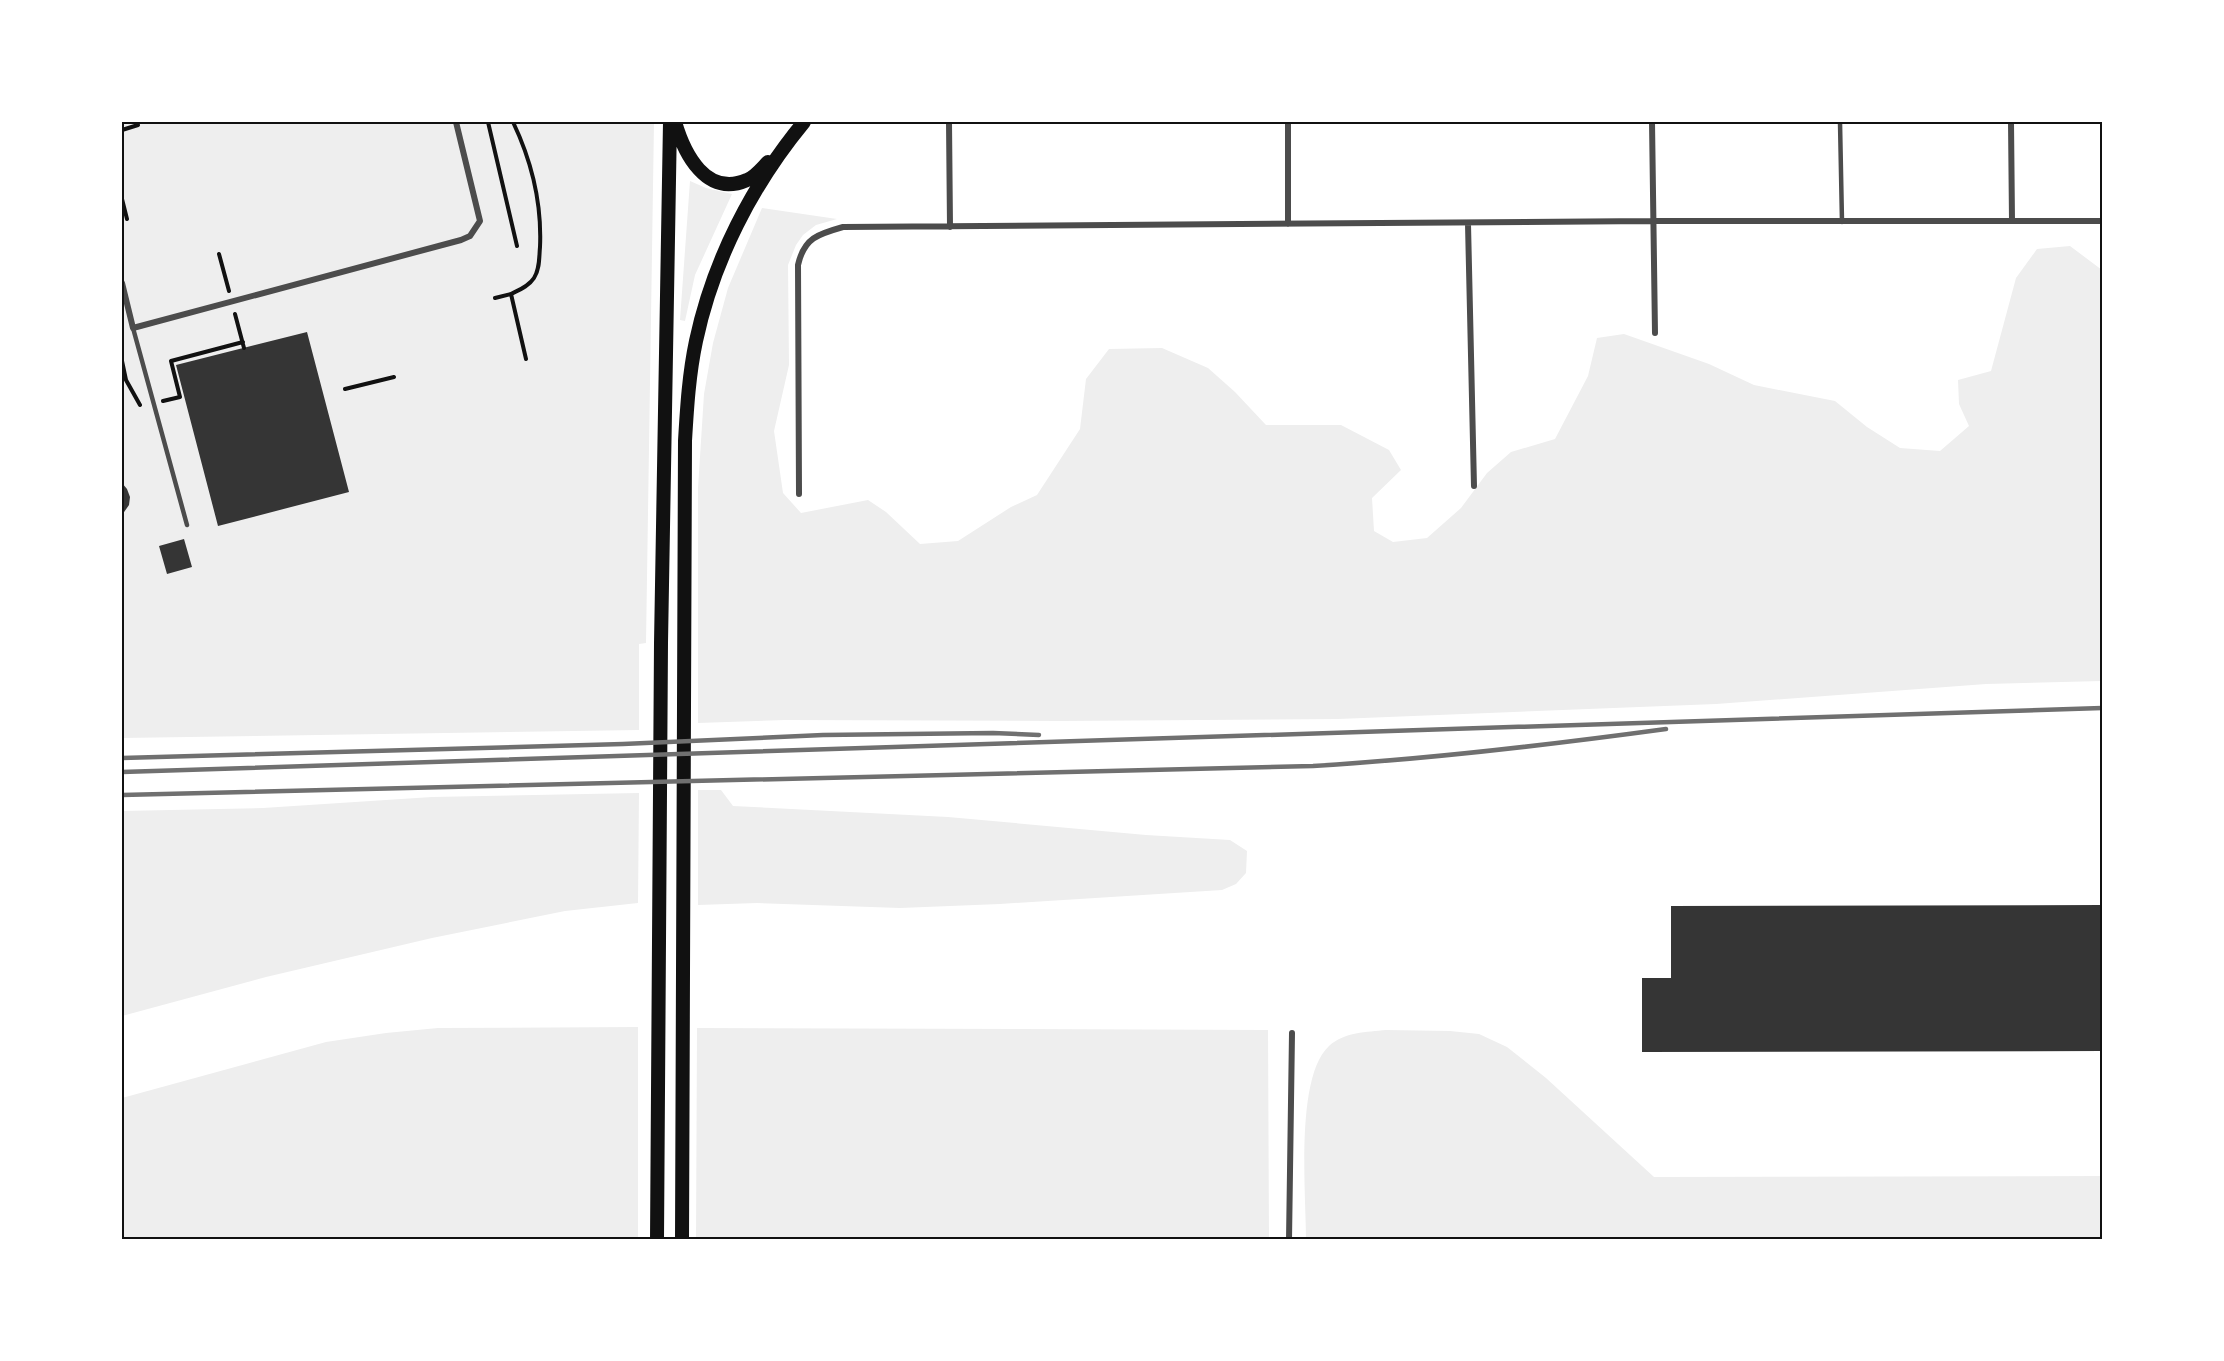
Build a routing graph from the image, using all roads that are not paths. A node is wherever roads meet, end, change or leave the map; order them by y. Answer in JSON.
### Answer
{"nodes":[{"id":1,"x":456,"y":122,"type":"edge"},
{"id":2,"x":670,"y":122,"type":"edge"},
{"id":3,"x":675,"y":122,"type":"edge"},
{"id":4,"x":804,"y":122,"type":"edge"},
{"id":5,"x":949,"y":122,"type":"edge"},
{"id":6,"x":1288,"y":122,"type":"edge"},
{"id":7,"x":1652,"y":122,"type":"edge"},
{"id":8,"x":1840,"y":122,"type":"edge"},
{"id":9,"x":2011,"y":122,"type":"edge"},
{"id":10,"x":778,"y":153,"type":"junction"},
{"id":11,"x":1652,"y":221,"type":"junction"},
{"id":12,"x":2012,"y":221,"type":"junction"},
{"id":13,"x":2103,"y":221,"type":"edge"},
{"id":14,"x":1842,"y":222,"type":"junction"},
{"id":15,"x":1288,"y":224,"type":"junction"},
{"id":16,"x":1468,"y":224,"type":"junction"},
{"id":17,"x":950,"y":227,"type":"junction"},
{"id":18,"x":122,"y":283,"type":"edge"},
{"id":19,"x":134,"y":328,"type":"junction"},
{"id":20,"x":1655,"y":333,"type":"dead end"},
{"id":21,"x":1474,"y":486,"type":"dead end"},
{"id":22,"x":799,"y":494,"type":"dead end"},
{"id":23,"x":188,"y":525,"type":"dead end"},
{"id":24,"x":1292,"y":1033,"type":"dead end"},
{"id":25,"x":657,"y":1239,"type":"edge"},
{"id":26,"x":682,"y":1239,"type":"edge"},
{"id":27,"x":1289,"y":1239,"type":"edge"}],
"edges":[{"from":1,"to":19,"type":"street"},
{"from":2,"to":25,"type":"main road"},
{"from":3,"to":10,"type":"main road"},
{"from":4,"to":10,"type":"main road"},
{"from":5,"to":17,"type":"street"},
{"from":6,"to":15,"type":"street"},
{"from":7,"to":11,"type":"street"},
{"from":8,"to":14,"type":"lane"},
{"from":9,"to":12,"type":"street"},
{"from":10,"to":26,"type":"main road"},
{"from":11,"to":14,"type":"street"},
{"from":11,"to":16,"type":"street"},
{"from":11,"to":20,"type":"street"},
{"from":12,"to":13,"type":"street"},
{"from":12,"to":14,"type":"street"},
{"from":15,"to":16,"type":"street"},
{"from":15,"to":17,"type":"street"},
{"from":16,"to":21,"type":"street"},
{"from":17,"to":22,"type":"street"},
{"from":18,"to":19,"type":"street"},
{"from":19,"to":23,"type":"lane"},
{"from":24,"to":27,"type":"street"}]}
